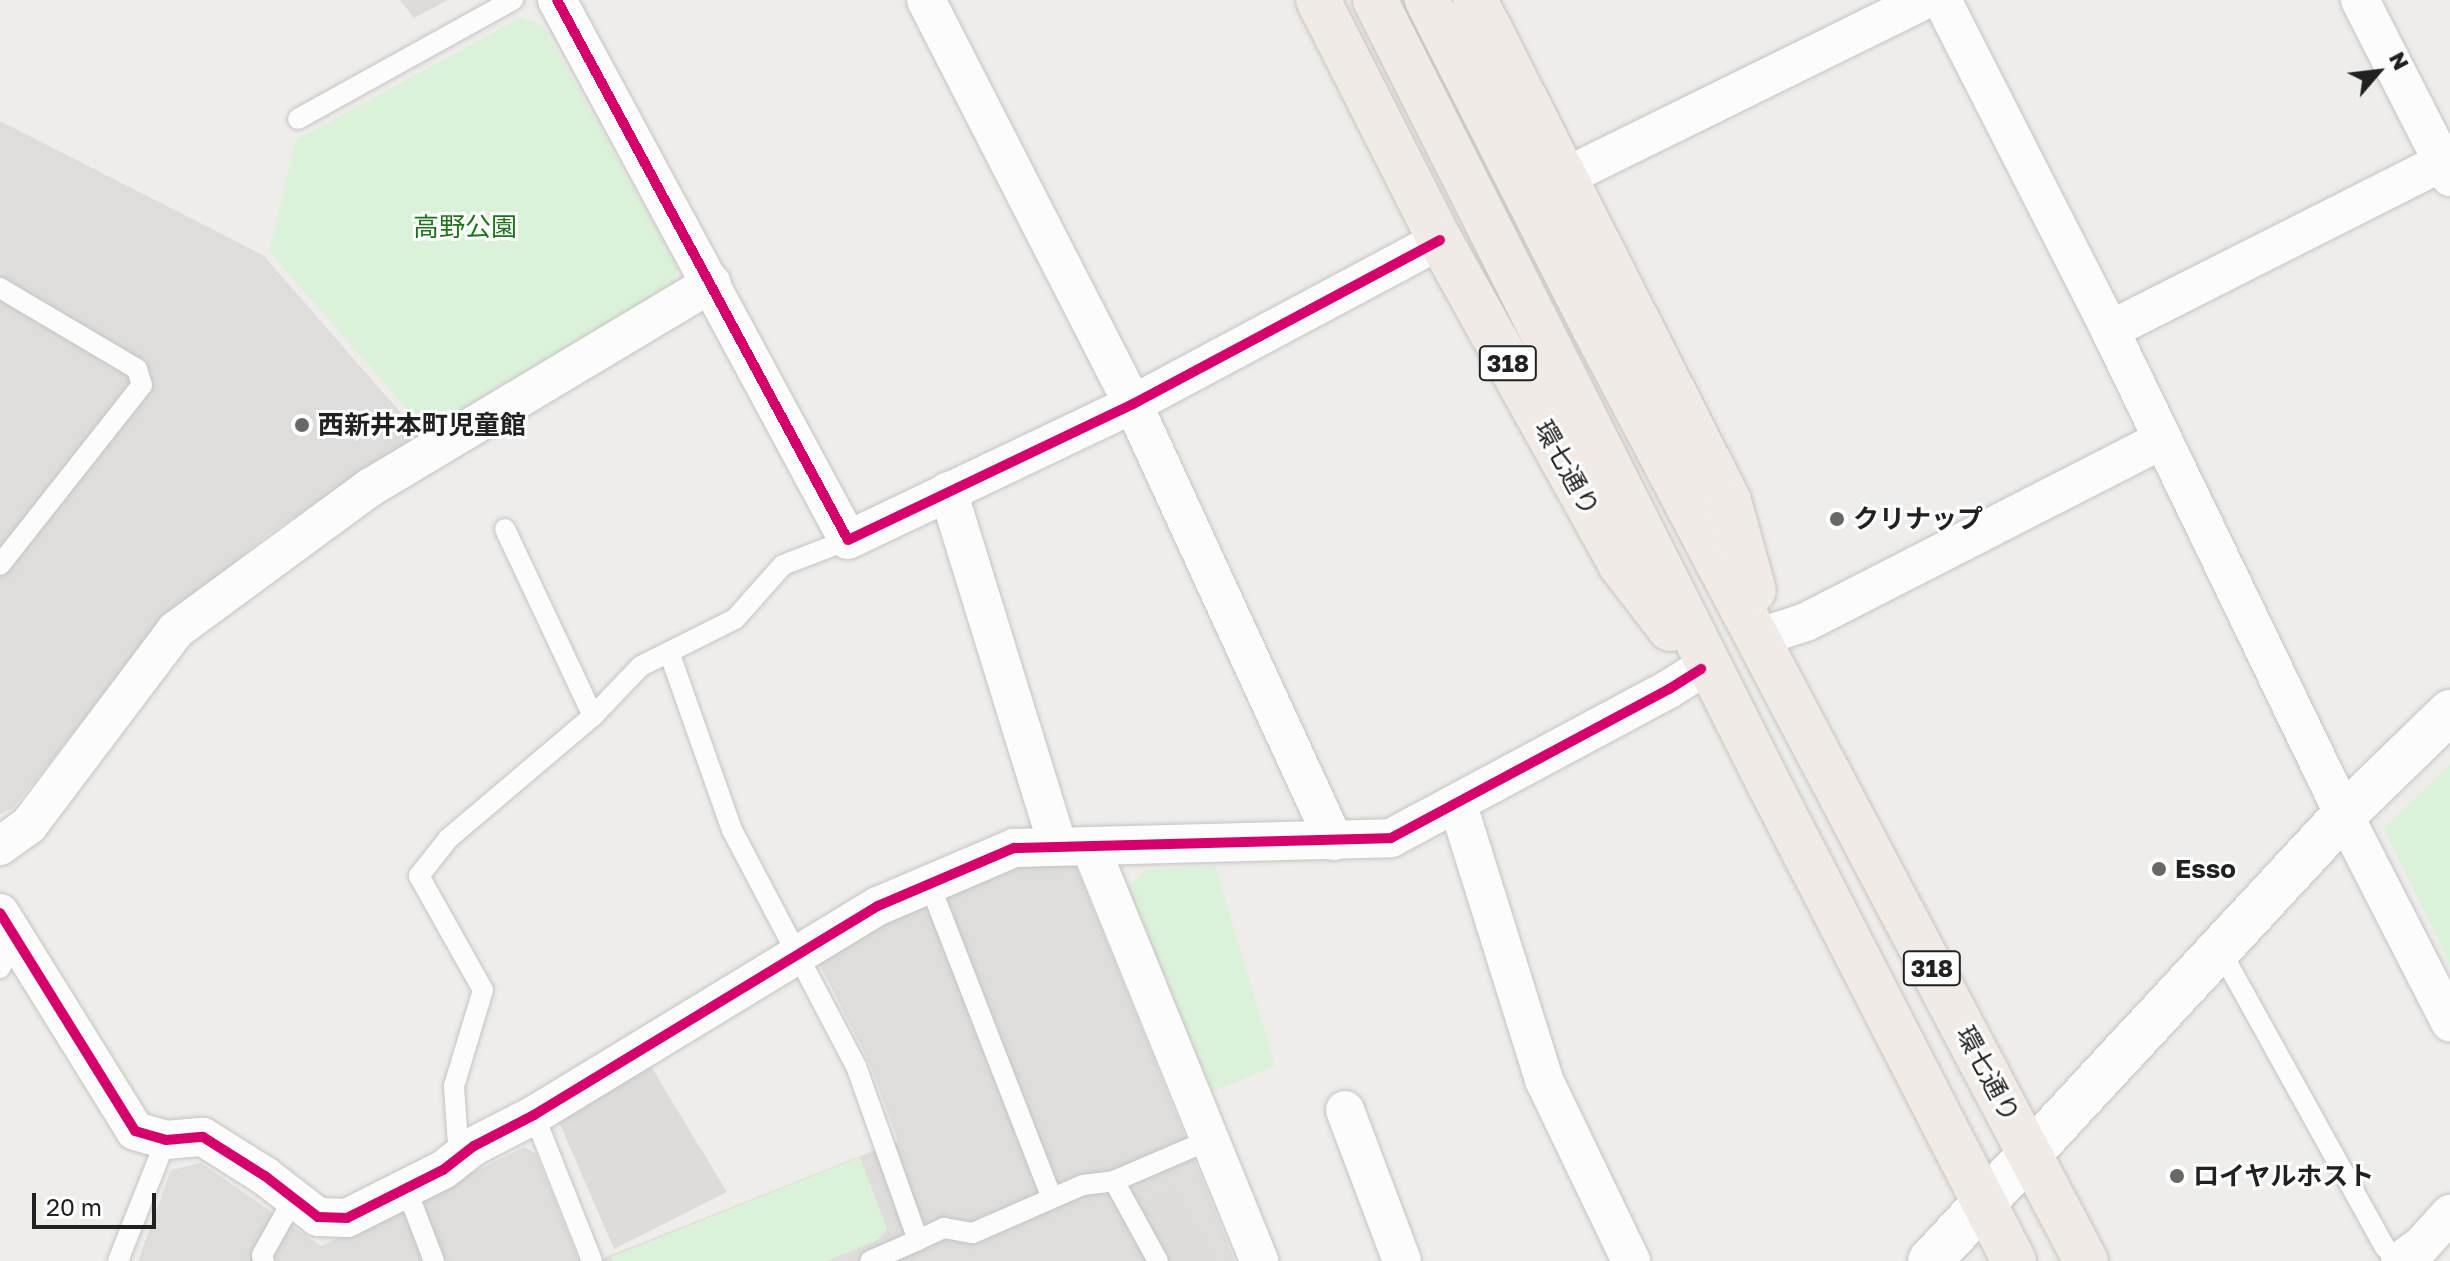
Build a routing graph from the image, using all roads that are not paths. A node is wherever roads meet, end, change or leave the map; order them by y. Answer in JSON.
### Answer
{"nodes":[{"id":1,"x":513,"y":0,"type":"edge"},
{"id":2,"x":557,"y":0,"type":"edge"},
{"id":3,"x":926,"y":0,"type":"edge"},
{"id":4,"x":1318,"y":0,"type":"edge"},
{"id":5,"x":1375,"y":0,"type":"edge"},
{"id":6,"x":1427,"y":0,"type":"edge"},
{"id":7,"x":1475,"y":0,"type":"edge"},
{"id":8,"x":1925,"y":0,"type":"edge"},
{"id":9,"x":1942,"y":0,"type":"edge"},
{"id":10,"x":2360,"y":0,"type":"edge"},
{"id":11,"x":298,"y":119,"type":"dead end"},
{"id":12,"x":2448,"y":166,"type":"edge"},
{"id":13,"x":1565,"y":177,"type":"junction"},
{"id":14,"x":1440,"y":240,"type":"junction"},
{"id":15,"x":712,"y":283,"type":"junction"},
{"id":16,"x":0,"y":288,"type":"edge"},
{"id":17,"x":2110,"y":330,"type":"junction"},
{"id":18,"x":1133,"y":404,"type":"junction"},
{"id":19,"x":2161,"y":440,"type":"junction"},
{"id":20,"x":948,"y":491,"type":"junction"},
{"id":21,"x":505,"y":529,"type":"dead end"},
{"id":22,"x":848,"y":540,"type":"junction"},
{"id":23,"x":0,"y":565,"type":"edge"},
{"id":24,"x":669,"y":652,"type":"junction"},
{"id":25,"x":1772,"y":655,"type":"junction"},
{"id":26,"x":1701,"y":669,"type":"junction"},
{"id":27,"x":1730,"y":706,"type":"junction"},
{"id":28,"x":2450,"y":712,"type":"edge"},
{"id":29,"x":593,"y":716,"type":"junction"},
{"id":30,"x":1458,"y":805,"type":"junction"},
{"id":31,"x":2344,"y":815,"type":"junction"},
{"id":32,"x":1334,"y":841,"type":"junction"},
{"id":33,"x":0,"y":846,"type":"edge"},
{"id":34,"x":1074,"y":846,"type":"junction"},
{"id":35,"x":929,"y":883,"type":"junction"},
{"id":36,"x":5,"y":940,"type":"edge"},
{"id":37,"x":2219,"y":948,"type":"junction"},
{"id":38,"x":796,"y":958,"type":"junction"},
{"id":39,"x":2450,"y":1022,"type":"edge"},
{"id":40,"x":1345,"y":1110,"type":"dead end"},
{"id":41,"x":534,"y":1115,"type":"junction"},
{"id":42,"x":166,"y":1140,"type":"junction"},
{"id":43,"x":1209,"y":1140,"type":"junction"},
{"id":44,"x":2029,"y":1151,"type":"junction"},
{"id":45,"x":459,"y":1158,"type":"junction"},
{"id":46,"x":1114,"y":1181,"type":"junction"},
{"id":47,"x":406,"y":1188,"type":"junction"},
{"id":48,"x":294,"y":1198,"type":"junction"},
{"id":49,"x":1052,"y":1198,"type":"junction"},
{"id":50,"x":1983,"y":1201,"type":"junction"},
{"id":51,"x":2450,"y":1214,"type":"edge"},
{"id":52,"x":918,"y":1240,"type":"junction"},
{"id":53,"x":118,"y":1261,"type":"edge"},
{"id":54,"x":264,"y":1261,"type":"edge"},
{"id":55,"x":434,"y":1261,"type":"edge"},
{"id":56,"x":592,"y":1261,"type":"edge"},
{"id":57,"x":870,"y":1261,"type":"edge"},
{"id":58,"x":1158,"y":1261,"type":"edge"},
{"id":59,"x":1259,"y":1261,"type":"edge"},
{"id":60,"x":1402,"y":1261,"type":"edge"},
{"id":61,"x":1631,"y":1261,"type":"edge"},
{"id":62,"x":1930,"y":1261,"type":"edge"},
{"id":63,"x":2014,"y":1261,"type":"edge"},
{"id":64,"x":2086,"y":1261,"type":"edge"},
{"id":65,"x":2399,"y":1261,"type":"edge"}],
"edges":[{"from":1,"to":11,"type":"lane"},
{"from":2,"to":15,"type":"street"},
{"from":3,"to":18,"type":"street"},
{"from":4,"to":14,"type":"main road","name":"環七通り","number":"318"},
{"from":5,"to":27,"type":"main road","name":"環七通り","number":"318"},
{"from":6,"to":25,"type":"main road","name":"環七通り","number":"318"},
{"from":7,"to":13,"type":"main road","name":"環七通り","number":"318"},
{"from":8,"to":13,"type":"street"},
{"from":9,"to":17,"type":"street"},
{"from":10,"to":12,"type":"street"},
{"from":12,"to":17,"type":"street"},
{"from":13,"to":25,"type":"main road","name":"環七通り","number":"318"},
{"from":14,"to":18,"type":"street"},
{"from":14,"to":26,"type":"main road","name":"環七通り","number":"318"},
{"from":15,"to":22,"type":"street"},
{"from":15,"to":33,"type":"street"},
{"from":16,"to":23,"type":"lane"},
{"from":17,"to":19,"type":"street"},
{"from":18,"to":20,"type":"street"},
{"from":18,"to":32,"type":"street"},
{"from":19,"to":25,"type":"street"},
{"from":19,"to":31,"type":"street"},
{"from":20,"to":22,"type":"street"},
{"from":20,"to":34,"type":"street"},
{"from":21,"to":29,"type":"lane"},
{"from":22,"to":24,"type":"lane"},
{"from":24,"to":29,"type":"lane"},
{"from":24,"to":38,"type":"lane"},
{"from":25,"to":44,"type":"main road","name":"環七通り","number":"318"},
{"from":26,"to":27,"type":"main road","name":"環七通り","number":"318"},
{"from":26,"to":30,"type":"street"},
{"from":27,"to":50,"type":"main road","name":"環七通り","number":"318"},
{"from":28,"to":31,"type":"street"},
{"from":29,"to":45,"type":"lane"},
{"from":30,"to":32,"type":"street"},
{"from":30,"to":61,"type":"street"},
{"from":31,"to":37,"type":"street"},
{"from":31,"to":39,"type":"street"},
{"from":32,"to":34,"type":"street"},
{"from":34,"to":35,"type":"street"},
{"from":34,"to":43,"type":"street"},
{"from":35,"to":38,"type":"street"},
{"from":35,"to":49,"type":"lane"},
{"from":36,"to":42,"type":"street"},
{"from":37,"to":44,"type":"street"},
{"from":37,"to":65,"type":"lane"},
{"from":38,"to":41,"type":"street"},
{"from":38,"to":52,"type":"lane"},
{"from":40,"to":60,"type":"street"},
{"from":41,"to":45,"type":"street"},
{"from":41,"to":56,"type":"lane"},
{"from":42,"to":48,"type":"street"},
{"from":42,"to":53,"type":"lane"},
{"from":43,"to":46,"type":"lane"},
{"from":43,"to":59,"type":"street"},
{"from":44,"to":50,"type":"street"},
{"from":44,"to":64,"type":"main road","name":"環七通り","number":"318"},
{"from":45,"to":47,"type":"street"},
{"from":46,"to":49,"type":"lane"},
{"from":46,"to":58,"type":"lane"},
{"from":47,"to":48,"type":"street"},
{"from":47,"to":55,"type":"lane"},
{"from":48,"to":54,"type":"lane"},
{"from":49,"to":52,"type":"lane"},
{"from":50,"to":62,"type":"street"},
{"from":50,"to":63,"type":"main road","name":"環七通り","number":"318"},
{"from":51,"to":65,"type":"street"},
{"from":52,"to":57,"type":"lane"}]}
